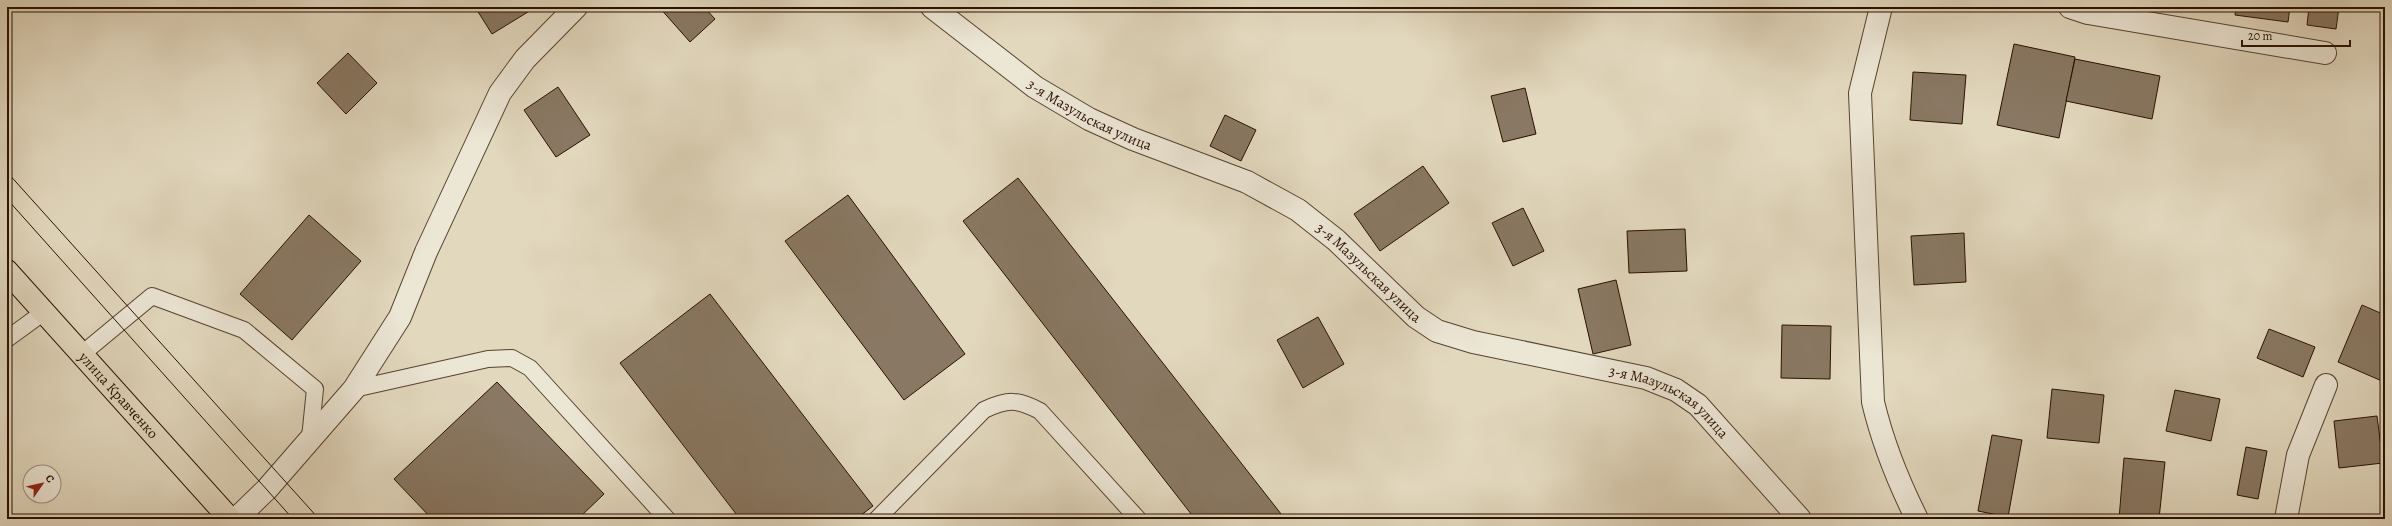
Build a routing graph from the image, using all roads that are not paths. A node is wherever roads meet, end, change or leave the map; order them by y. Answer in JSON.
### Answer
{"nodes":[{"id":1,"x":576,"y":7,"type":"edge"},
{"id":2,"x":932,"y":7,"type":"edge"},
{"id":3,"x":1882,"y":7,"type":"edge"},
{"id":4,"x":2070,"y":7,"type":"edge"},
{"id":5,"x":2325,"y":53,"type":"dead end"},
{"id":6,"x":7,"y":271,"type":"edge"},
{"id":7,"x":44,"y":312,"type":"junction"},
{"id":8,"x":7,"y":339,"type":"edge"},
{"id":9,"x":82,"y":354,"type":"junction"},
{"id":10,"x":2326,"y":385,"type":"dead end"},
{"id":11,"x":354,"y":390,"type":"junction"},
{"id":12,"x":310,"y":438,"type":"junction"},
{"id":13,"x":230,"y":519,"type":"edge"},
{"id":14,"x":236,"y":519,"type":"edge"},
{"id":15,"x":667,"y":519,"type":"edge"},
{"id":16,"x":877,"y":519,"type":"edge"},
{"id":17,"x":1138,"y":519,"type":"edge"},
{"id":18,"x":1800,"y":519,"type":"edge"},
{"id":19,"x":1917,"y":519,"type":"edge"},
{"id":20,"x":2286,"y":519,"type":"edge"}],
"edges":[{"from":1,"to":11,"type":"street"},
{"from":2,"to":18,"type":"street","name":"3-я Мазульская улица"},
{"from":3,"to":19,"type":"street"},
{"from":4,"to":5,"type":"street"},
{"from":6,"to":7,"type":"main road","name":"улица Кравченко"},
{"from":7,"to":8,"type":"lane"},
{"from":7,"to":9,"type":"main road","name":"улица Кравченко"},
{"from":9,"to":12,"type":"lane"},
{"from":9,"to":13,"type":"main road","name":"улица Кравченко"},
{"from":10,"to":20,"type":"street"},
{"from":11,"to":12,"type":"street"},
{"from":11,"to":15,"type":"lane"},
{"from":12,"to":14,"type":"street"},
{"from":16,"to":17,"type":"lane"}]}
